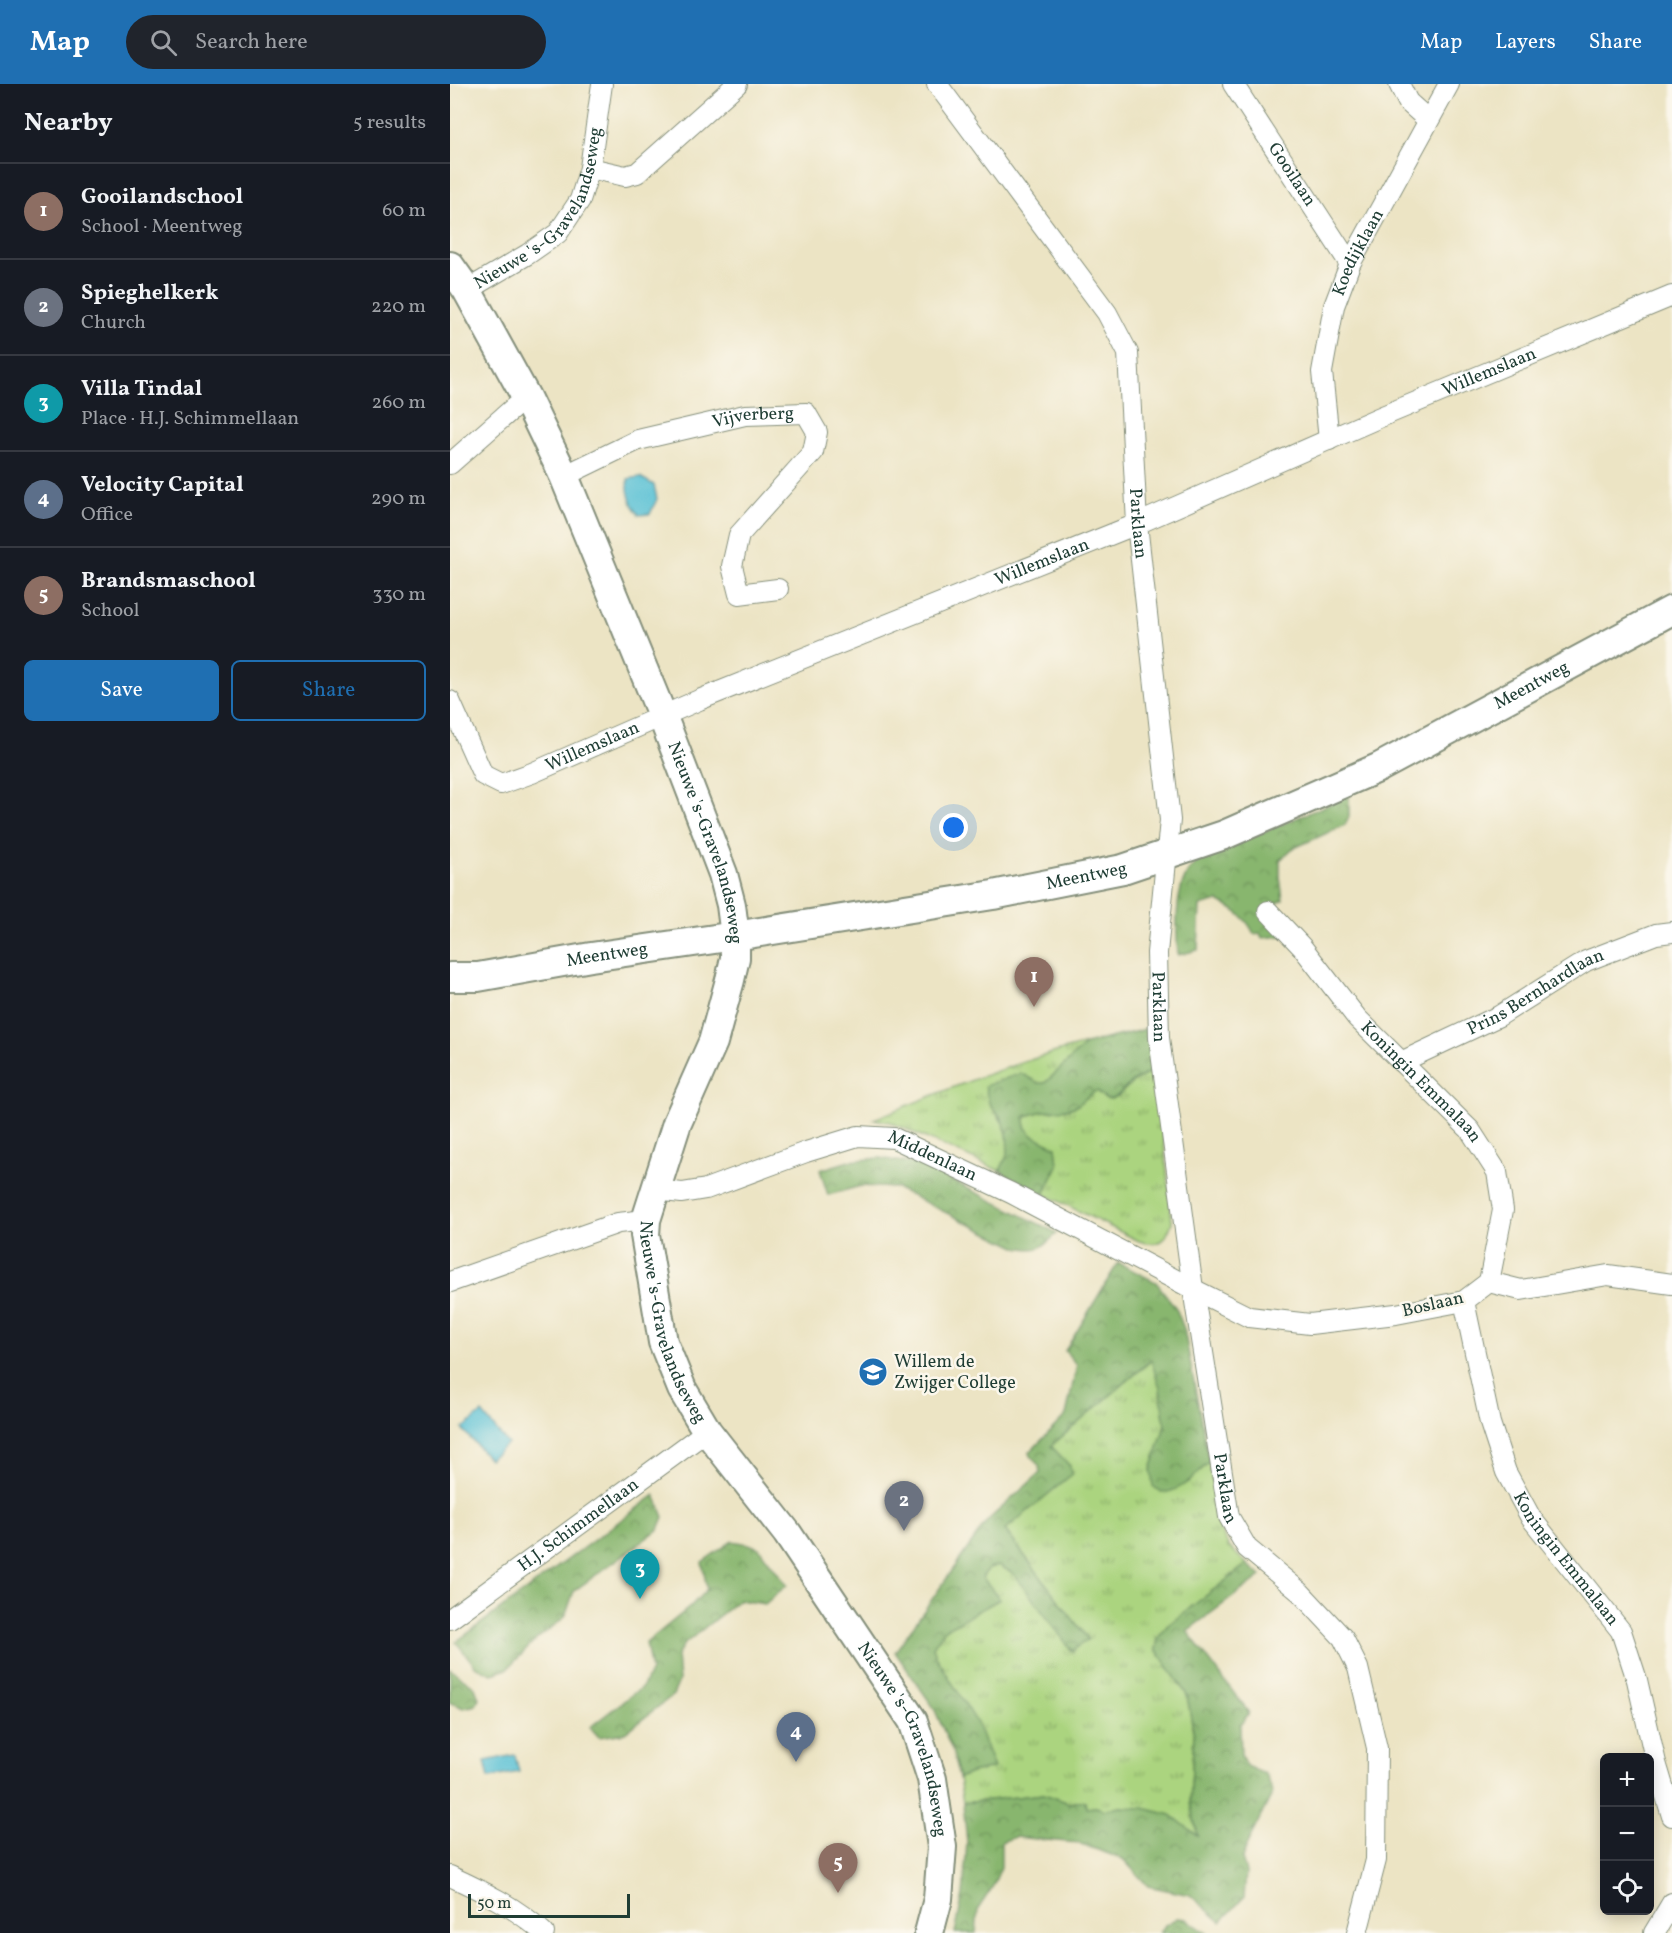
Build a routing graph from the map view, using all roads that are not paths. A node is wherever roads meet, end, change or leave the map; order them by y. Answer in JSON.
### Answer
{"nodes":[{"id":1,"x":602,"y":84,"type":"edge"},
{"id":2,"x":736,"y":84,"type":"edge"},
{"id":3,"x":937,"y":84,"type":"edge"},
{"id":4,"x":1233,"y":84,"type":"edge"},
{"id":5,"x":1399,"y":84,"type":"edge"},
{"id":6,"x":1449,"y":84,"type":"edge"},
{"id":7,"x":1428,"y":120,"type":"junction"},
{"id":8,"x":590,"y":168,"type":"junction"},
{"id":9,"x":1350,"y":264,"type":"junction"},
{"id":10,"x":450,"y":266,"type":"edge"},
{"id":11,"x":467,"y":290,"type":"junction"},
{"id":12,"x":1672,"y":296,"type":"edge"},
{"id":13,"x":526,"y":397,"type":"junction"},
{"id":14,"x":1329,"y":440,"type":"junction"},
{"id":15,"x":450,"y":464,"type":"edge"},
{"id":16,"x":564,"y":476,"type":"junction"},
{"id":17,"x":1137,"y":524,"type":"junction"},
{"id":18,"x":778,"y":589,"type":"dead end"},
{"id":19,"x":1672,"y":610,"type":"edge"},
{"id":20,"x":450,"y":701,"type":"edge"},
{"id":21,"x":662,"y":715,"type":"junction"},
{"id":22,"x":1166,"y":854,"type":"junction"},
{"id":23,"x":1268,"y":911,"type":"dead end"},
{"id":24,"x":1672,"y":932,"type":"edge"},
{"id":25,"x":735,"y":936,"type":"junction"},
{"id":26,"x":450,"y":977,"type":"edge"},
{"id":27,"x":1401,"y":1062,"type":"junction"},
{"id":28,"x":655,"y":1190,"type":"junction"},
{"id":29,"x":646,"y":1220,"type":"junction"},
{"id":30,"x":450,"y":1282,"type":"edge"},
{"id":31,"x":1489,"y":1282,"type":"junction"},
{"id":32,"x":1672,"y":1284,"type":"edge"},
{"id":33,"x":1193,"y":1289,"type":"junction"},
{"id":34,"x":1464,"y":1301,"type":"junction"},
{"id":35,"x":707,"y":1431,"type":"junction"},
{"id":36,"x":450,"y":1619,"type":"edge"},
{"id":37,"x":1672,"y":1816,"type":"edge"},
{"id":38,"x":450,"y":1876,"type":"edge"},
{"id":39,"x":1672,"y":1903,"type":"edge"},
{"id":40,"x":544,"y":1933,"type":"edge"},
{"id":41,"x":929,"y":1933,"type":"edge"},
{"id":42,"x":1357,"y":1933,"type":"edge"},
{"id":43,"x":1654,"y":1933,"type":"edge"}],
"edges":[{"from":1,"to":8,"type":"street","name":"Nieuwe 's-Gravelandseweg"},
{"from":2,"to":8,"type":"street"},
{"from":3,"to":17,"type":"street","name":"Parklaan"},
{"from":4,"to":9,"type":"street","name":"Gooilaan"},
{"from":5,"to":7,"type":"street"},
{"from":6,"to":7,"type":"street","name":"Koedijklaan"},
{"from":7,"to":9,"type":"street","name":"Koedijklaan"},
{"from":8,"to":11,"type":"street","name":"Nieuwe 's-Gravelandseweg"},
{"from":9,"to":14,"type":"street","name":"Koedijklaan"},
{"from":10,"to":11,"type":"street"},
{"from":11,"to":13,"type":"street","name":"Nieuwe 's-Gravelandseweg"},
{"from":12,"to":14,"type":"street","name":"Willemslaan"},
{"from":13,"to":15,"type":"street"},
{"from":13,"to":16,"type":"street","name":"Nieuwe 's-Gravelandseweg"},
{"from":14,"to":17,"type":"street","name":"Willemslaan"},
{"from":16,"to":18,"type":"street","name":"Vijverberg"},
{"from":16,"to":21,"type":"street","name":"Nieuwe 's-Gravelandseweg"},
{"from":17,"to":21,"type":"street","name":"Willemslaan"},
{"from":17,"to":22,"type":"street","name":"Parklaan"},
{"from":19,"to":22,"type":"street","name":"Meentweg"},
{"from":20,"to":21,"type":"street","name":"Willemslaan"},
{"from":21,"to":25,"type":"street","name":"Nieuwe 's-Gravelandseweg"},
{"from":22,"to":25,"type":"street","name":"Meentweg"},
{"from":22,"to":33,"type":"street","name":"Parklaan"},
{"from":23,"to":27,"type":"street","name":"Koningin Emmalaan"},
{"from":24,"to":27,"type":"street","name":"Prins Bernhardlaan"},
{"from":25,"to":26,"type":"street","name":"Meentweg"},
{"from":25,"to":28,"type":"street","name":"Nieuwe 's-Gravelandseweg"},
{"from":27,"to":31,"type":"street","name":"Koningin Emmalaan"},
{"from":28,"to":29,"type":"street","name":"Nieuwe 's-Gravelandseweg"},
{"from":28,"to":33,"type":"street","name":"Middenlaan"},
{"from":29,"to":30,"type":"street"},
{"from":29,"to":35,"type":"street","name":"Nieuwe 's-Gravelandseweg"},
{"from":31,"to":32,"type":"street"},
{"from":31,"to":34,"type":"street","name":"Boslaan"},
{"from":33,"to":34,"type":"street","name":"Boslaan"},
{"from":33,"to":42,"type":"street","name":"Parklaan"},
{"from":34,"to":37,"type":"street","name":"Koningin Emmalaan"},
{"from":35,"to":36,"type":"street","name":"H.J. Schimmellaan"},
{"from":35,"to":41,"type":"street","name":"Nieuwe 's-Gravelandseweg"},
{"from":38,"to":40,"type":"street"},
{"from":39,"to":43,"type":"street"}]}
